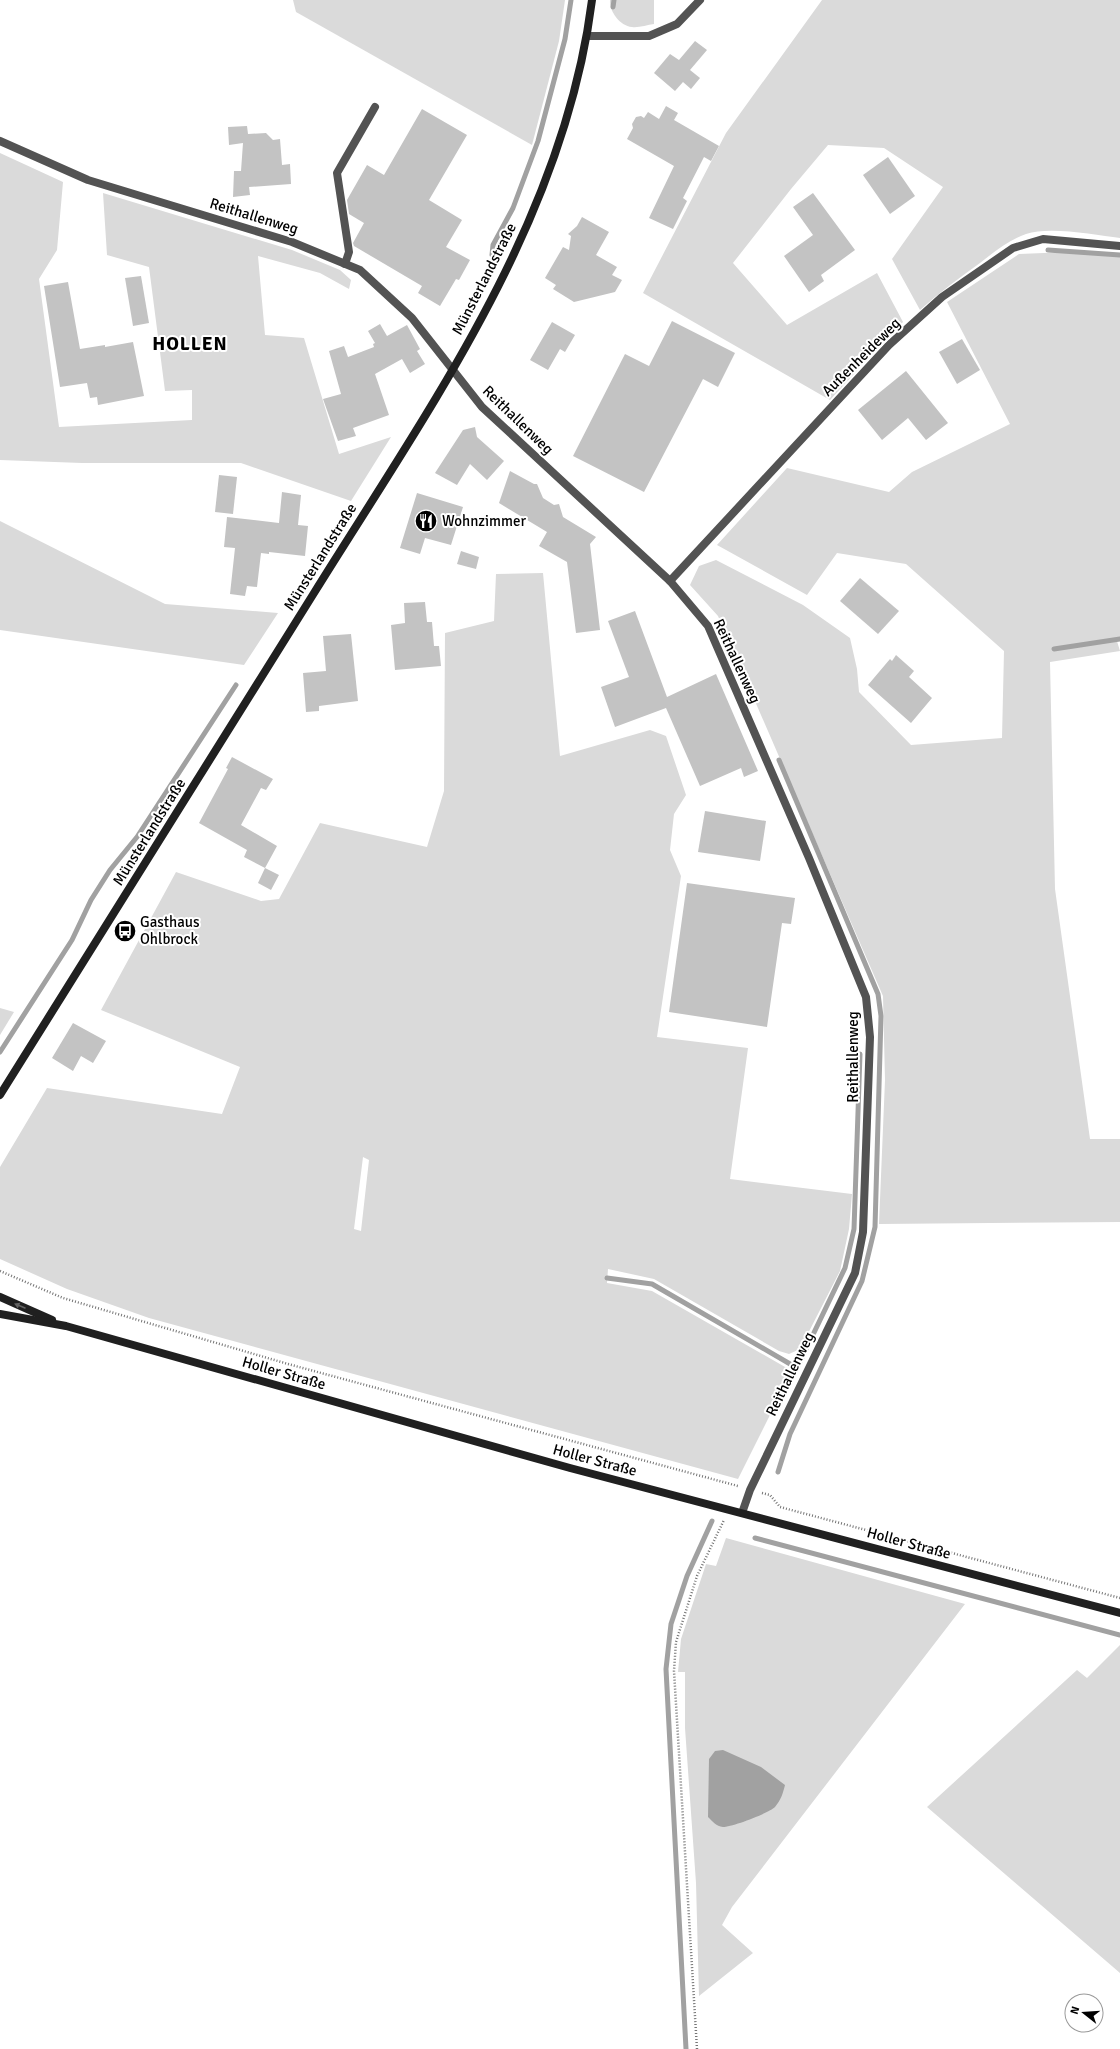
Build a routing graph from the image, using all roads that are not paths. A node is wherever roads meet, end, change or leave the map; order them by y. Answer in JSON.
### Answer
{"nodes":[{"id":1,"x":592,"y":0,"type":"edge"},
{"id":2,"x":700,"y":0,"type":"edge"},
{"id":3,"x":588,"y":36,"type":"junction"},
{"id":4,"x":374,"y":107,"type":"dead end"},
{"id":5,"x":0,"y":141,"type":"edge"},
{"id":6,"x":1120,"y":246,"type":"edge"},
{"id":7,"x":345,"y":264,"type":"junction"},
{"id":8,"x":453,"y":370,"type":"junction"},
{"id":9,"x":670,"y":581,"type":"junction"},
{"id":10,"x":0,"y":1096,"type":"edge"},
{"id":11,"x":0,"y":1297,"type":"edge"},
{"id":12,"x":0,"y":1314,"type":"edge"},
{"id":13,"x":66,"y":1326,"type":"junction"},
{"id":14,"x":742,"y":1513,"type":"junction"},
{"id":15,"x":1120,"y":1613,"type":"edge"}],
"edges":[{"from":1,"to":3,"type":"main road","name":"Münsterlandstraße"},
{"from":2,"to":3,"type":"street"},
{"from":3,"to":8,"type":"main road","name":"Münsterlandstraße"},
{"from":4,"to":7,"type":"street"},
{"from":5,"to":7,"type":"street","name":"Reithallenweg"},
{"from":6,"to":9,"type":"street","name":"Außenheideweg"},
{"from":7,"to":8,"type":"street","name":"Reithallenweg"},
{"from":8,"to":9,"type":"street","name":"Reithallenweg"},
{"from":8,"to":10,"type":"main road","name":"Münsterlandstraße"},
{"from":9,"to":14,"type":"street","name":"Reithallenweg"},
{"from":13,"to":11,"type":"main road","name":"Holler Straße","one_way":true},
{"from":12,"to":13,"type":"main road","name":"Holler Straße"},
{"from":13,"to":14,"type":"main road","name":"Holler Straße"},
{"from":14,"to":15,"type":"main road","name":"Holler Straße"}]}
